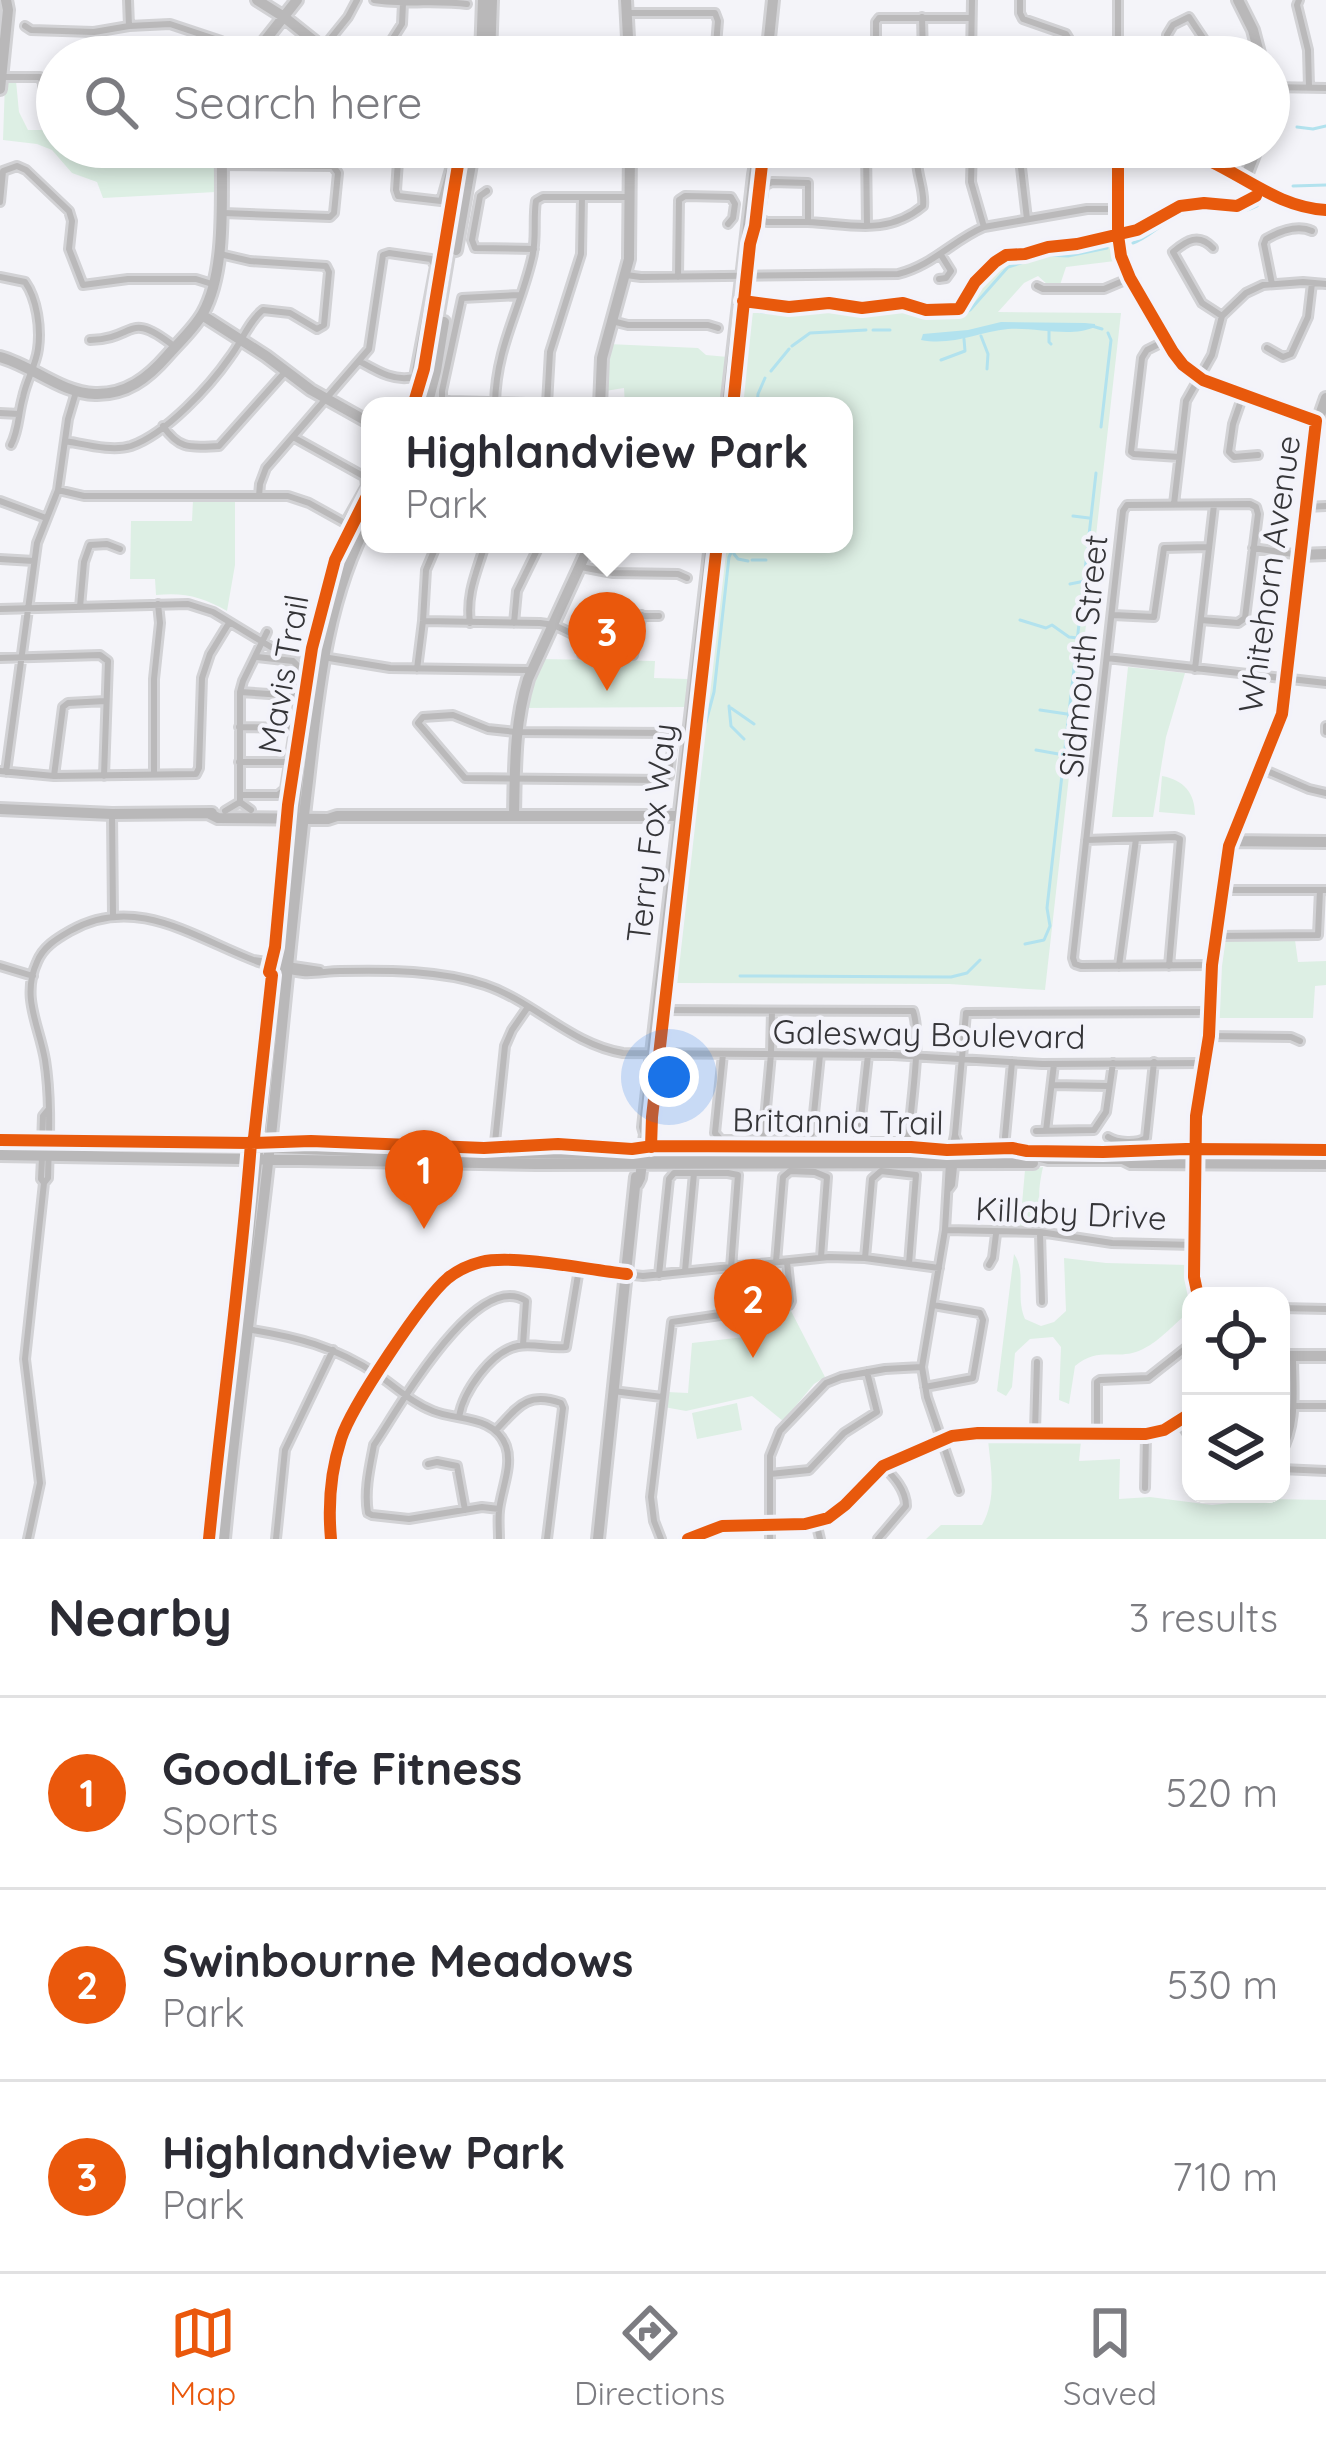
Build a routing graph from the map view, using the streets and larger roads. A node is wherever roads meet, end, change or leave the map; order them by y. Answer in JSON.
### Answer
{"nodes":[{"id":1,"x":128,"y":0,"type":"edge"},
{"id":2,"x":257,"y":0,"type":"edge"},
{"id":3,"x":297,"y":0,"type":"edge"},
{"id":4,"x":357,"y":0,"type":"edge"},
{"id":5,"x":374,"y":0,"type":"edge"},
{"id":6,"x":487,"y":0,"type":"edge"},
{"id":7,"x":773,"y":0,"type":"edge"},
{"id":8,"x":972,"y":0,"type":"edge"},
{"id":9,"x":1020,"y":0,"type":"edge"},
{"id":10,"x":1118,"y":0,"type":"edge"},
{"id":11,"x":1238,"y":0,"type":"edge"},
{"id":12,"x":1299,"y":0,"type":"edge"},
{"id":13,"x":9,"y":3,"type":"edge"},
{"id":14,"x":403,"y":3,"type":"edge"},
{"id":15,"x":467,"y":4,"type":"dead end"},
{"id":16,"x":627,"y":6,"type":"edge"},
{"id":17,"x":284,"y":17,"type":"junction"},
{"id":18,"x":922,"y":17,"type":"junction"},
{"id":19,"x":971,"y":18,"type":"junction"},
{"id":20,"x":25,"y":26,"type":"dead end"},
{"id":21,"x":129,"y":26,"type":"junction"},
{"id":22,"x":1167,"y":35,"type":"dead end"},
{"id":23,"x":207,"y":36,"type":"edge"},
{"id":24,"x":267,"y":36,"type":"edge"},
{"id":25,"x":307,"y":36,"type":"edge"},
{"id":26,"x":337,"y":36,"type":"edge"},
{"id":27,"x":394,"y":36,"type":"edge"},
{"id":28,"x":486,"y":36,"type":"edge"},
{"id":29,"x":629,"y":36,"type":"edge"},
{"id":30,"x":717,"y":36,"type":"edge"},
{"id":31,"x":769,"y":36,"type":"edge"},
{"id":32,"x":877,"y":36,"type":"edge"},
{"id":33,"x":922,"y":36,"type":"edge"},
{"id":34,"x":971,"y":36,"type":"edge"},
{"id":35,"x":1067,"y":36,"type":"edge"},
{"id":36,"x":1118,"y":36,"type":"edge"},
{"id":37,"x":1202,"y":36,"type":"edge"},
{"id":38,"x":1255,"y":36,"type":"edge"},
{"id":39,"x":1,"y":76,"type":"edge"},
{"id":40,"x":36,"y":77,"type":"edge"},
{"id":41,"x":1290,"y":87,"type":"edge"},
{"id":42,"x":1309,"y":87,"type":"junction"},
{"id":43,"x":1326,"y":88,"type":"edge"},
{"id":44,"x":0,"y":89,"type":"edge"},
{"id":45,"x":221,"y":168,"type":"edge"},
{"id":46,"x":335,"y":168,"type":"edge"},
{"id":47,"x":397,"y":168,"type":"edge"},
{"id":48,"x":450,"y":168,"type":"edge"},
{"id":49,"x":466,"y":168,"type":"edge"},
{"id":50,"x":630,"y":168,"type":"edge"},
{"id":51,"x":754,"y":168,"type":"edge"},
{"id":52,"x":867,"y":168,"type":"edge"},
{"id":53,"x":917,"y":168,"type":"edge"},
{"id":54,"x":971,"y":168,"type":"edge"},
{"id":55,"x":1021,"y":168,"type":"edge"},
{"id":56,"x":1118,"y":168,"type":"edge"},
{"id":57,"x":1220,"y":168,"type":"edge"},
{"id":58,"x":1249,"y":168,"type":"edge"},
{"id":59,"x":1244,"y":181,"type":"junction"},
{"id":60,"x":487,"y":191,"type":"dead end"},
{"id":61,"x":582,"y":197,"type":"junction"},
{"id":62,"x":630,"y":197,"type":"junction"},
{"id":63,"x":0,"y":202,"type":"edge"},
{"id":64,"x":1118,"y":209,"type":"junction"},
{"id":65,"x":1326,"y":210,"type":"edge"},
{"id":66,"x":222,"y":213,"type":"junction"},
{"id":67,"x":1027,"y":219,"type":"junction"},
{"id":68,"x":808,"y":222,"type":"junction"},
{"id":69,"x":728,"y":224,"type":"dead end"},
{"id":70,"x":868,"y":226,"type":"junction"},
{"id":71,"x":984,"y":227,"type":"junction"},
{"id":72,"x":1312,"y":231,"type":"dead end"},
{"id":73,"x":1213,"y":248,"type":"dead end"},
{"id":74,"x":534,"y":249,"type":"junction"},
{"id":75,"x":220,"y":254,"type":"junction"},
{"id":76,"x":941,"y":255,"type":"junction"},
{"id":77,"x":626,"y":275,"type":"junction"},
{"id":78,"x":742,"y":275,"type":"junction"},
{"id":79,"x":0,"y":277,"type":"edge"},
{"id":80,"x":678,"y":277,"type":"junction"},
{"id":81,"x":1130,"y":278,"type":"junction"},
{"id":82,"x":938,"y":279,"type":"dead end"},
{"id":83,"x":1312,"y":283,"type":"junction"},
{"id":84,"x":212,"y":284,"type":"junction"},
{"id":85,"x":1272,"y":284,"type":"junction"},
{"id":86,"x":1326,"y":284,"type":"edge"},
{"id":87,"x":1037,"y":286,"type":"dead end"},
{"id":88,"x":520,"y":295,"type":"junction"},
{"id":89,"x":202,"y":314,"type":"junction"},
{"id":90,"x":1222,"y":316,"type":"junction"},
{"id":91,"x":611,"y":320,"type":"junction"},
{"id":92,"x":718,"y":328,"type":"dead end"},
{"id":93,"x":90,"y":340,"type":"dead end"},
{"id":94,"x":242,"y":340,"type":"junction"},
{"id":95,"x":1165,"y":341,"type":"junction"},
{"id":96,"x":175,"y":346,"type":"junction"},
{"id":97,"x":1267,"y":348,"type":"dead end"},
{"id":98,"x":0,"y":357,"type":"edge"},
{"id":99,"x":359,"y":361,"type":"junction"},
{"id":100,"x":30,"y":370,"type":"junction"},
{"id":101,"x":285,"y":371,"type":"junction"},
{"id":102,"x":1199,"y":377,"type":"junction"},
{"id":103,"x":76,"y":392,"type":"junction"},
{"id":104,"x":1244,"y":395,"type":"junction"},
{"id":105,"x":424,"y":397,"type":"edge"},
{"id":106,"x":443,"y":397,"type":"edge"},
{"id":107,"x":495,"y":397,"type":"edge"},
{"id":108,"x":547,"y":397,"type":"edge"},
{"id":109,"x":600,"y":397,"type":"edge"},
{"id":110,"x":728,"y":397,"type":"edge"},
{"id":111,"x":1326,"y":398,"type":"edge"},
{"id":112,"x":326,"y":399,"type":"junction"},
{"id":113,"x":0,"y":413,"type":"edge"},
{"id":114,"x":19,"y":414,"type":"junction"},
{"id":115,"x":361,"y":418,"type":"edge"},
{"id":116,"x":1316,"y":421,"type":"junction"},
{"id":117,"x":163,"y":426,"type":"junction"},
{"id":118,"x":293,"y":437,"type":"junction"},
{"id":119,"x":65,"y":441,"type":"junction"},
{"id":120,"x":11,"y":445,"type":"dead end"},
{"id":121,"x":1258,"y":455,"type":"dead end"},
{"id":122,"x":1179,"y":457,"type":"junction"},
{"id":123,"x":361,"y":475,"type":"edge"},
{"id":124,"x":58,"y":490,"type":"junction"},
{"id":125,"x":361,"y":493,"type":"edge"},
{"id":126,"x":259,"y":496,"type":"junction"},
{"id":127,"x":0,"y":501,"type":"edge"},
{"id":128,"x":1174,"y":504,"type":"junction"},
{"id":129,"x":1214,"y":504,"type":"junction"},
{"id":130,"x":1326,"y":506,"type":"edge"},
{"id":131,"x":1306,"y":507,"type":"junction"},
{"id":132,"x":46,"y":518,"type":"junction"},
{"id":133,"x":361,"y":519,"type":"edge"},
{"id":134,"x":361,"y":536,"type":"edge"},
{"id":135,"x":1209,"y":547,"type":"junction"},
{"id":136,"x":1253,"y":548,"type":"junction"},
{"id":137,"x":120,"y":549,"type":"dead end"},
{"id":138,"x":433,"y":553,"type":"edge"},
{"id":139,"x":482,"y":553,"type":"edge"},
{"id":140,"x":535,"y":553,"type":"edge"},
{"id":141,"x":586,"y":553,"type":"edge"},
{"id":142,"x":710,"y":553,"type":"edge"},
{"id":143,"x":1326,"y":554,"type":"edge"},
{"id":144,"x":1300,"y":555,"type":"junction"},
{"id":145,"x":0,"y":559,"type":"edge"},
{"id":146,"x":34,"y":561,"type":"junction"},
{"id":147,"x":581,"y":567,"type":"junction"},
{"id":148,"x":687,"y":578,"type":"dead end"},
{"id":149,"x":158,"y":604,"type":"junction"},
{"id":150,"x":80,"y":607,"type":"junction"},
{"id":151,"x":0,"y":609,"type":"edge"},
{"id":152,"x":30,"y":609,"type":"junction"},
{"id":153,"x":642,"y":614,"type":"junction"},
{"id":154,"x":1112,"y":615,"type":"junction"},
{"id":155,"x":659,"y":616,"type":"dead end"},
{"id":156,"x":1201,"y":620,"type":"junction"},
{"id":157,"x":423,"y":621,"type":"junction"},
{"id":158,"x":230,"y":623,"type":"junction"},
{"id":159,"x":470,"y":623,"type":"junction"},
{"id":160,"x":514,"y":623,"type":"junction"},
{"id":161,"x":554,"y":625,"type":"junction"},
{"id":162,"x":267,"y":632,"type":"dead end"},
{"id":163,"x":578,"y":637,"type":"junction"},
{"id":164,"x":262,"y":643,"type":"junction"},
{"id":165,"x":321,"y":656,"type":"junction"},
{"id":166,"x":22,"y":657,"type":"junction"},
{"id":167,"x":256,"y":657,"type":"junction"},
{"id":168,"x":0,"y":658,"type":"edge"},
{"id":169,"x":1107,"y":658,"type":"junction"},
{"id":170,"x":417,"y":669,"type":"junction"},
{"id":171,"x":1195,"y":669,"type":"junction"},
{"id":172,"x":532,"y":670,"type":"junction"},
{"id":173,"x":1286,"y":679,"type":"junction"},
{"id":174,"x":1326,"y":683,"type":"edge"},
{"id":175,"x":240,"y":692,"type":"junction"},
{"id":176,"x":298,"y":696,"type":"junction"},
{"id":177,"x":105,"y":701,"type":"junction"},
{"id":178,"x":239,"y":727,"type":"junction"},
{"id":179,"x":292,"y":728,"type":"junction"},
{"id":180,"x":516,"y":732,"type":"junction"},
{"id":181,"x":239,"y":761,"type":"junction"},
{"id":182,"x":287,"y":762,"type":"junction"},
{"id":183,"x":1260,"y":768,"type":"junction"},
{"id":184,"x":3,"y":772,"type":"edge"},
{"id":185,"x":154,"y":775,"type":"junction"},
{"id":186,"x":54,"y":776,"type":"junction"},
{"id":187,"x":104,"y":776,"type":"junction"},
{"id":188,"x":515,"y":779,"type":"junction"},
{"id":189,"x":1326,"y":793,"type":"edge"},
{"id":190,"x":241,"y":798,"type":"junction"},
{"id":191,"x":0,"y":809,"type":"edge"},
{"id":192,"x":251,"y":810,"type":"junction"},
{"id":193,"x":225,"y":811,"type":"junction"},
{"id":194,"x":112,"y":814,"type":"junction"},
{"id":195,"x":210,"y":814,"type":"junction"},
{"id":196,"x":299,"y":815,"type":"junction"},
{"id":197,"x":514,"y":815,"type":"junction"},
{"id":198,"x":680,"y":817,"type":"junction"},
{"id":199,"x":1136,"y":838,"type":"junction"},
{"id":200,"x":1086,"y":840,"type":"junction"},
{"id":201,"x":1230,"y":842,"type":"junction"},
{"id":202,"x":1326,"y":842,"type":"edge"},
{"id":203,"x":1222,"y":890,"type":"junction"},
{"id":204,"x":1323,"y":890,"type":"edge"},
{"id":205,"x":112,"y":916,"type":"junction"},
{"id":206,"x":1217,"y":937,"type":"junction"},
{"id":207,"x":0,"y":965,"type":"edge"},
{"id":208,"x":1169,"y":965,"type":"junction"},
{"id":209,"x":1212,"y":965,"type":"junction"},
{"id":210,"x":283,"y":966,"type":"junction"},
{"id":211,"x":1119,"y":966,"type":"junction"},
{"id":212,"x":33,"y":976,"type":"junction"},
{"id":213,"x":528,"y":1007,"type":"junction"},
{"id":214,"x":658,"y":1010,"type":"junction"},
{"id":215,"x":772,"y":1011,"type":"junction"},
{"id":216,"x":1211,"y":1012,"type":"junction"},
{"id":217,"x":1209,"y":1036,"type":"junction"},
{"id":218,"x":1300,"y":1041,"type":"dead end"},
{"id":219,"x":652,"y":1054,"type":"junction"},
{"id":220,"x":723,"y":1054,"type":"junction"},
{"id":221,"x":771,"y":1054,"type":"junction"},
{"id":222,"x":820,"y":1055,"type":"junction"},
{"id":223,"x":868,"y":1055,"type":"junction"},
{"id":224,"x":915,"y":1056,"type":"junction"},
{"id":225,"x":963,"y":1060,"type":"junction"},
{"id":226,"x":1012,"y":1062,"type":"junction"},
{"id":227,"x":1154,"y":1062,"type":"junction"},
{"id":228,"x":1113,"y":1063,"type":"junction"},
{"id":229,"x":1204,"y":1063,"type":"junction"},
{"id":230,"x":1054,"y":1064,"type":"junction"},
{"id":231,"x":1052,"y":1085,"type":"junction"},
{"id":232,"x":1110,"y":1086,"type":"junction"},
{"id":233,"x":1036,"y":1131,"type":"dead end"},
{"id":234,"x":1046,"y":1131,"type":"junction"},
{"id":235,"x":1004,"y":1137,"type":"dead end"},
{"id":236,"x":1108,"y":1137,"type":"dead end"},
{"id":237,"x":763,"y":1141,"type":"junction"},
{"id":238,"x":0,"y":1146,"type":"edge"},
{"id":239,"x":45,"y":1151,"type":"junction"},
{"id":240,"x":263,"y":1153,"type":"junction"},
{"id":241,"x":0,"y":1155,"type":"edge"},
{"id":242,"x":1326,"y":1155,"type":"edge"},
{"id":243,"x":494,"y":1158,"type":"junction"},
{"id":244,"x":640,"y":1159,"type":"junction"},
{"id":245,"x":952,"y":1159,"type":"junction"},
{"id":246,"x":1195,"y":1160,"type":"junction"},
{"id":247,"x":1326,"y":1164,"type":"edge"},
{"id":248,"x":694,"y":1173,"type":"junction"},
{"id":249,"x":945,"y":1228,"type":"junction"},
{"id":250,"x":996,"y":1232,"type":"junction"},
{"id":251,"x":1040,"y":1232,"type":"junction"},
{"id":252,"x":1194,"y":1244,"type":"junction"},
{"id":253,"x":821,"y":1257,"type":"junction"},
{"id":254,"x":865,"y":1258,"type":"junction"},
{"id":255,"x":776,"y":1262,"type":"junction"},
{"id":256,"x":787,"y":1262,"type":"junction"},
{"id":257,"x":908,"y":1264,"type":"junction"},
{"id":258,"x":989,"y":1264,"type":"dead end"},
{"id":259,"x":580,"y":1268,"type":"junction"},
{"id":260,"x":730,"y":1268,"type":"junction"},
{"id":261,"x":939,"y":1268,"type":"junction"},
{"id":262,"x":686,"y":1273,"type":"junction"},
{"id":263,"x":627,"y":1274,"type":"junction"},
{"id":264,"x":659,"y":1275,"type":"junction"},
{"id":265,"x":1196,"y":1287,"type":"edge"},
{"id":266,"x":1042,"y":1302,"type":"dead end"},
{"id":267,"x":933,"y":1304,"type":"junction"},
{"id":268,"x":1290,"y":1308,"type":"edge"},
{"id":269,"x":1326,"y":1310,"type":"edge"},
{"id":270,"x":243,"y":1328,"type":"junction"},
{"id":271,"x":523,"y":1345,"type":"junction"},
{"id":272,"x":333,"y":1350,"type":"junction"},
{"id":273,"x":1182,"y":1351,"type":"edge"},
{"id":274,"x":1290,"y":1356,"type":"edge"},
{"id":275,"x":1326,"y":1357,"type":"edge"},
{"id":276,"x":1037,"y":1362,"type":"dead end"},
{"id":277,"x":922,"y":1367,"type":"junction"},
{"id":278,"x":867,"y":1372,"type":"junction"},
{"id":279,"x":377,"y":1375,"type":"junction"},
{"id":280,"x":1290,"y":1386,"type":"edge"},
{"id":281,"x":925,"y":1387,"type":"junction"},
{"id":282,"x":613,"y":1391,"type":"junction"},
{"id":283,"x":407,"y":1397,"type":"junction"},
{"id":284,"x":662,"y":1397,"type":"junction"},
{"id":285,"x":1292,"y":1406,"type":"junction"},
{"id":286,"x":1326,"y":1406,"type":"edge"},
{"id":287,"x":459,"y":1417,"type":"junction"},
{"id":288,"x":1180,"y":1422,"type":"joint"},
{"id":289,"x":1182,"y":1425,"type":"edge"},
{"id":290,"x":1290,"y":1428,"type":"edge"},
{"id":291,"x":496,"y":1430,"type":"junction"},
{"id":292,"x":1097,"y":1434,"type":"junction"},
{"id":293,"x":1146,"y":1434,"type":"junction"},
{"id":294,"x":1035,"y":1436,"type":"junction"},
{"id":295,"x":940,"y":1439,"type":"junction"},
{"id":296,"x":428,"y":1464,"type":"dead end"},
{"id":297,"x":883,"y":1466,"type":"junction"},
{"id":298,"x":1290,"y":1469,"type":"edge"},
{"id":299,"x":1326,"y":1471,"type":"edge"},
{"id":300,"x":770,"y":1474,"type":"junction"},
{"id":301,"x":1145,"y":1488,"type":"dead end"},
{"id":302,"x":959,"y":1491,"type":"dead end"},
{"id":303,"x":499,"y":1509,"type":"junction"},
{"id":304,"x":465,"y":1510,"type":"junction"},
{"id":305,"x":816,"y":1522,"type":"junction"},
{"id":306,"x":770,"y":1532,"type":"edge"},
{"id":307,"x":28,"y":1539,"type":"edge"},
{"id":308,"x":214,"y":1539,"type":"edge"},
{"id":309,"x":224,"y":1539,"type":"edge"},
{"id":310,"x":277,"y":1539,"type":"edge"},
{"id":311,"x":331,"y":1539,"type":"edge"},
{"id":312,"x":500,"y":1539,"type":"edge"},
{"id":313,"x":547,"y":1539,"type":"edge"},
{"id":314,"x":598,"y":1539,"type":"edge"},
{"id":315,"x":661,"y":1539,"type":"edge"},
{"id":316,"x":688,"y":1539,"type":"edge"},
{"id":317,"x":820,"y":1539,"type":"edge"},
{"id":318,"x":878,"y":1539,"type":"edge"}],
"edges":[{"from":1,"to":21,"type":"street"},
{"from":2,"to":17,"type":"street"},
{"from":3,"to":17,"type":"street"},
{"from":4,"to":26,"type":"street"},
{"from":5,"to":14,"type":"street"},
{"from":6,"to":28,"type":"street"},
{"from":7,"to":31,"type":"street"},
{"from":8,"to":19,"type":"street"},
{"from":9,"to":35,"type":"street"},
{"from":10,"to":36,"type":"street"},
{"from":11,"to":38,"type":"street"},
{"from":12,"to":42,"type":"street"},
{"from":13,"to":39,"type":"street"},
{"from":14,"to":15,"type":"street"},
{"from":14,"to":27,"type":"street"},
{"from":16,"to":29,"type":"street"},
{"from":16,"to":30,"type":"street"},
{"from":17,"to":24,"type":"street"},
{"from":17,"to":25,"type":"street"},
{"from":18,"to":19,"type":"street"},
{"from":18,"to":32,"type":"street"},
{"from":18,"to":33,"type":"street"},
{"from":19,"to":34,"type":"street"},
{"from":20,"to":21,"type":"street"},
{"from":21,"to":23,"type":"street"},
{"from":22,"to":37,"type":"street"},
{"from":39,"to":40,"type":"street"},
{"from":39,"to":44,"type":"street"},
{"from":41,"to":42,"type":"street"},
{"from":42,"to":43,"type":"street"},
{"from":45,"to":66,"type":"street"},
{"from":46,"to":66,"type":"street"},
{"from":47,"to":48,"type":"street"},
{"from":49,"to":105,"type":"street"},
{"from":50,"to":62,"type":"street"},
{"from":51,"to":78,"type":"street"},
{"from":52,"to":70,"type":"street"},
{"from":53,"to":70,"type":"street"},
{"from":54,"to":71,"type":"street"},
{"from":55,"to":67,"type":"street"},
{"from":56,"to":64,"type":"street"},
{"from":57,"to":59,"type":"street"},
{"from":58,"to":59,"type":"street"},
{"from":59,"to":65,"type":"street"},
{"from":60,"to":74,"type":"street"},
{"from":61,"to":62,"type":"street"},
{"from":61,"to":74,"type":"street"},
{"from":61,"to":108,"type":"street"},
{"from":62,"to":77,"type":"street"},
{"from":63,"to":84,"type":"street"},
{"from":64,"to":67,"type":"street"},
{"from":64,"to":81,"type":"street"},
{"from":66,"to":75,"type":"street"},
{"from":67,"to":71,"type":"street"},
{"from":68,"to":68,"type":"street"},
{"from":68,"to":70,"type":"street"},
{"from":69,"to":80,"type":"street"},
{"from":71,"to":76,"type":"street"},
{"from":72,"to":85,"type":"street"},
{"from":73,"to":90,"type":"street"},
{"from":74,"to":88,"type":"street"},
{"from":75,"to":84,"type":"street"},
{"from":75,"to":94,"type":"street"},
{"from":76,"to":78,"type":"street"},
{"from":76,"to":82,"type":"street"},
{"from":77,"to":80,"type":"street"},
{"from":77,"to":91,"type":"street"},
{"from":78,"to":80,"type":"street"},
{"from":78,"to":110,"type":"street"},
{"from":79,"to":100,"type":"street"},
{"from":81,"to":87,"type":"street"},
{"from":81,"to":95,"type":"street"},
{"from":83,"to":85,"type":"street"},
{"from":83,"to":86,"type":"street"},
{"from":83,"to":97,"type":"street"},
{"from":84,"to":89,"type":"street"},
{"from":85,"to":90,"type":"street"},
{"from":88,"to":106,"type":"street"},
{"from":88,"to":107,"type":"street"},
{"from":89,"to":94,"type":"street"},
{"from":89,"to":96,"type":"street"},
{"from":90,"to":102,"type":"street"},
{"from":91,"to":92,"type":"street"},
{"from":91,"to":109,"type":"street"},
{"from":93,"to":96,"type":"street"},
{"from":94,"to":101,"type":"street"},
{"from":94,"to":117,"type":"street"},
{"from":95,"to":102,"type":"street"},
{"from":95,"to":122,"type":"street"},
{"from":96,"to":103,"type":"street"},
{"from":98,"to":100,"type":"street"},
{"from":99,"to":99,"type":"street"},
{"from":99,"to":112,"type":"street"},
{"from":100,"to":103,"type":"street"},
{"from":100,"to":114,"type":"street"},
{"from":101,"to":112,"type":"street"},
{"from":101,"to":117,"type":"street"},
{"from":102,"to":104,"type":"street"},
{"from":102,"to":122,"type":"street"},
{"from":103,"to":119,"type":"street"},
{"from":104,"to":116,"type":"street"},
{"from":104,"to":121,"type":"street"},
{"from":111,"to":116,"type":"street","name":"Whitehorn Avenue"},
{"from":112,"to":115,"type":"street"},
{"from":112,"to":118,"type":"street"},
{"from":113,"to":114,"type":"street"},
{"from":114,"to":120,"type":"street"},
{"from":116,"to":131,"type":"street","name":"Whitehorn Avenue"},
{"from":117,"to":119,"type":"street"},
{"from":118,"to":123,"type":"street"},
{"from":118,"to":126,"type":"street"},
{"from":119,"to":124,"type":"street"},
{"from":122,"to":128,"type":"street"},
{"from":124,"to":126,"type":"street"},
{"from":124,"to":132,"type":"street"},
{"from":125,"to":126,"type":"street"},
{"from":127,"to":132,"type":"street"},
{"from":128,"to":129,"type":"street","name":"Sidmouth Street"},
{"from":128,"to":154,"type":"street","name":"Sidmouth Street"},
{"from":129,"to":135,"type":"street"},
{"from":129,"to":136,"type":"street","name":"Sidmouth Street"},
{"from":130,"to":131,"type":"street"},
{"from":131,"to":144,"type":"street","name":"Whitehorn Avenue"},
{"from":132,"to":146,"type":"street"},
{"from":133,"to":165,"type":"street"},
{"from":134,"to":165,"type":"street"},
{"from":135,"to":154,"type":"street"},
{"from":135,"to":156,"type":"street"},
{"from":136,"to":144,"type":"street"},
{"from":136,"to":156,"type":"street","name":"Sidmouth Street"},
{"from":137,"to":150,"type":"street"},
{"from":138,"to":157,"type":"street"},
{"from":139,"to":159,"type":"street"},
{"from":140,"to":160,"type":"street"},
{"from":141,"to":147,"type":"street"},
{"from":142,"to":198,"type":"street","name":"Terry Fox Way"},
{"from":143,"to":144,"type":"street"},
{"from":144,"to":173,"type":"street","name":"Whitehorn Avenue"},
{"from":145,"to":146,"type":"street"},
{"from":146,"to":152,"type":"street"},
{"from":147,"to":148,"type":"street"},
{"from":147,"to":161,"type":"street"},
{"from":149,"to":150,"type":"street"},
{"from":149,"to":158,"type":"street"},
{"from":149,"to":185,"type":"street"},
{"from":150,"to":152,"type":"street"},
{"from":151,"to":152,"type":"street"},
{"from":152,"to":166,"type":"street"},
{"from":153,"to":155,"type":"street"},
{"from":153,"to":163,"type":"street"},
{"from":153,"to":163,"type":"street"},
{"from":154,"to":169,"type":"street","name":"Sidmouth Street"},
{"from":156,"to":171,"type":"street"},
{"from":157,"to":159,"type":"street"},
{"from":157,"to":170,"type":"street"},
{"from":158,"to":164,"type":"street"},
{"from":158,"to":185,"type":"street"},
{"from":159,"to":160,"type":"street"},
{"from":160,"to":161,"type":"street"},
{"from":161,"to":163,"type":"street"},
{"from":161,"to":172,"type":"street"},
{"from":162,"to":164,"type":"street"},
{"from":164,"to":165,"type":"street"},
{"from":164,"to":167,"type":"street"},
{"from":165,"to":170,"type":"street"},
{"from":165,"to":196,"type":"street"},
{"from":166,"to":168,"type":"street"},
{"from":166,"to":177,"type":"street"},
{"from":166,"to":184,"type":"street"},
{"from":167,"to":175,"type":"street"},
{"from":167,"to":176,"type":"street"},
{"from":169,"to":171,"type":"street"},
{"from":169,"to":200,"type":"street","name":"Sidmouth Street"},
{"from":170,"to":172,"type":"street"},
{"from":171,"to":173,"type":"street"},
{"from":172,"to":180,"type":"street"},
{"from":173,"to":174,"type":"street"},
{"from":173,"to":183,"type":"street","name":"Whitehorn Avenue"},
{"from":175,"to":176,"type":"street"},
{"from":175,"to":178,"type":"street"},
{"from":176,"to":179,"type":"street"},
{"from":177,"to":186,"type":"street"},
{"from":177,"to":187,"type":"street"},
{"from":178,"to":179,"type":"street"},
{"from":178,"to":181,"type":"street"},
{"from":179,"to":182,"type":"street"},
{"from":180,"to":188,"type":"street"},
{"from":180,"to":188,"type":"street"},
{"from":180,"to":188,"type":"street"},
{"from":181,"to":182,"type":"street"},
{"from":181,"to":190,"type":"street"},
{"from":182,"to":190,"type":"street"},
{"from":183,"to":189,"type":"street"},
{"from":183,"to":201,"type":"street","name":"Whitehorn Avenue"},
{"from":184,"to":186,"type":"street"},
{"from":185,"to":187,"type":"street"},
{"from":186,"to":187,"type":"street"},
{"from":188,"to":197,"type":"street"},
{"from":190,"to":192,"type":"street"},
{"from":190,"to":193,"type":"street"},
{"from":191,"to":194,"type":"street"},
{"from":192,"to":193,"type":"street"},
{"from":192,"to":196,"type":"street"},
{"from":193,"to":195,"type":"street"},
{"from":194,"to":195,"type":"street"},
{"from":194,"to":205,"type":"street"},
{"from":195,"to":196,"type":"street"},
{"from":196,"to":197,"type":"street"},
{"from":196,"to":210,"type":"street"},
{"from":197,"to":198,"type":"street"},
{"from":198,"to":214,"type":"street","name":"Terry Fox Way"},
{"from":199,"to":200,"type":"street"},
{"from":199,"to":208,"type":"street"},
{"from":199,"to":211,"type":"street"},
{"from":200,"to":211,"type":"street","name":"Sidmouth Street"},
{"from":201,"to":202,"type":"street"},
{"from":201,"to":203,"type":"street","name":"Whitehorn Avenue"},
{"from":203,"to":204,"type":"street"},
{"from":203,"to":206,"type":"street","name":"Whitehorn Avenue"},
{"from":204,"to":206,"type":"street"},
{"from":205,"to":210,"type":"street","name":"Galesway Boulevard"},
{"from":205,"to":212,"type":"street"},
{"from":206,"to":209,"type":"street","name":"Whitehorn Avenue"},
{"from":207,"to":212,"type":"street"},
{"from":208,"to":209,"type":"street","name":"Sidmouth Street"},
{"from":208,"to":211,"type":"street","name":"Sidmouth Street"},
{"from":209,"to":216,"type":"street","name":"Whitehorn Avenue"},
{"from":210,"to":213,"type":"street","name":"Galesway Boulevard"},
{"from":210,"to":240,"type":"street"},
{"from":212,"to":239,"type":"street"},
{"from":213,"to":219,"type":"street","name":"Galesway Boulevard"},
{"from":213,"to":243,"type":"street"},
{"from":214,"to":215,"type":"street"},
{"from":214,"to":219,"type":"street","name":"Terry Fox Way"},
{"from":215,"to":221,"type":"street"},
{"from":215,"to":224,"type":"street"},
{"from":216,"to":217,"type":"street","name":"Whitehorn Avenue"},
{"from":216,"to":225,"type":"street"},
{"from":217,"to":218,"type":"street"},
{"from":217,"to":229,"type":"street","name":"Whitehorn Avenue"},
{"from":219,"to":220,"type":"street","name":"Galesway Boulevard"},
{"from":219,"to":244,"type":"street","name":"Terry Fox Way"},
{"from":220,"to":221,"type":"street","name":"Galesway Boulevard"},
{"from":220,"to":237,"type":"street"},
{"from":221,"to":222,"type":"street","name":"Galesway Boulevard"},
{"from":221,"to":237,"type":"street"},
{"from":222,"to":223,"type":"street","name":"Galesway Boulevard"},
{"from":222,"to":237,"type":"street"},
{"from":223,"to":224,"type":"street","name":"Galesway Boulevard"},
{"from":223,"to":224,"type":"street"},
{"from":224,"to":225,"type":"street","name":"Galesway Boulevard"},
{"from":225,"to":226,"type":"street","name":"Galesway Boulevard"},
{"from":225,"to":245,"type":"street"},
{"from":226,"to":230,"type":"street","name":"Galesway Boulevard"},
{"from":226,"to":235,"type":"street"},
{"from":227,"to":228,"type":"street","name":"Galesway Boulevard"},
{"from":227,"to":229,"type":"street","name":"Galesway Boulevard"},
{"from":227,"to":236,"type":"street"},
{"from":228,"to":230,"type":"street","name":"Galesway Boulevard"},
{"from":228,"to":232,"type":"street"},
{"from":229,"to":246,"type":"street","name":"Whitehorn Avenue"},
{"from":230,"to":231,"type":"street"},
{"from":231,"to":232,"type":"street"},
{"from":231,"to":234,"type":"street"},
{"from":232,"to":234,"type":"street"},
{"from":233,"to":234,"type":"street"},
{"from":238,"to":239,"type":"street"},
{"from":239,"to":240,"type":"street"},
{"from":239,"to":241,"type":"street"},
{"from":239,"to":307,"type":"street"},
{"from":240,"to":243,"type":"street"},
{"from":240,"to":270,"type":"street"},
{"from":242,"to":246,"type":"street"},
{"from":243,"to":244,"type":"street"},
{"from":244,"to":245,"type":"street"},
{"from":244,"to":263,"type":"street","name":"Terry Fox Way"},
{"from":245,"to":246,"type":"street"},
{"from":245,"to":249,"type":"street"},
{"from":246,"to":247,"type":"street"},
{"from":246,"to":252,"type":"street","name":"Whitehorn Avenue"},
{"from":248,"to":260,"type":"street"},
{"from":248,"to":262,"type":"street"},
{"from":248,"to":264,"type":"street"},
{"from":249,"to":250,"type":"street","name":"Killaby Drive"},
{"from":249,"to":261,"type":"street"},
{"from":250,"to":251,"type":"street","name":"Killaby Drive"},
{"from":250,"to":258,"type":"street"},
{"from":251,"to":252,"type":"street","name":"Killaby Drive"},
{"from":251,"to":266,"type":"street"},
{"from":252,"to":265,"type":"street","name":"Whitehorn Avenue"},
{"from":253,"to":254,"type":"street"},
{"from":253,"to":255,"type":"street"},
{"from":253,"to":256,"type":"street"},
{"from":254,"to":257,"type":"street"},
{"from":254,"to":257,"type":"street"},
{"from":255,"to":256,"type":"street"},
{"from":255,"to":260,"type":"street"},
{"from":256,"to":284,"type":"street"},
{"from":257,"to":261,"type":"street"},
{"from":259,"to":263,"type":"street"},
{"from":259,"to":271,"type":"street"},
{"from":259,"to":279,"type":"street"},
{"from":260,"to":262,"type":"street"},
{"from":261,"to":267,"type":"street"},
{"from":262,"to":264,"type":"street"},
{"from":263,"to":264,"type":"street"},
{"from":263,"to":282,"type":"street","name":"Terry Fox Way"},
{"from":267,"to":277,"type":"street"},
{"from":267,"to":281,"type":"street"},
{"from":268,"to":269,"type":"street"},
{"from":270,"to":272,"type":"street"},
{"from":270,"to":308,"type":"street"},
{"from":270,"to":309,"type":"street"},
{"from":271,"to":283,"type":"street"},
{"from":271,"to":287,"type":"street"},
{"from":272,"to":279,"type":"street"},
{"from":272,"to":310,"type":"street"},
{"from":273,"to":292,"type":"street"},
{"from":274,"to":275,"type":"street"},
{"from":276,"to":294,"type":"street"},
{"from":277,"to":278,"type":"street"},
{"from":277,"to":281,"type":"street"},
{"from":278,"to":300,"type":"street"},
{"from":278,"to":300,"type":"street"},
{"from":279,"to":283,"type":"street"},
{"from":279,"to":311,"type":"street"},
{"from":280,"to":285,"type":"street"},
{"from":281,"to":295,"type":"street"},
{"from":282,"to":284,"type":"street"},
{"from":282,"to":314,"type":"street","name":"Terry Fox Way"},
{"from":283,"to":287,"type":"street"},
{"from":283,"to":304,"type":"street"},
{"from":284,"to":315,"type":"street"},
{"from":285,"to":286,"type":"street"},
{"from":285,"to":290,"type":"street"},
{"from":287,"to":291,"type":"street"},
{"from":288,"to":289,"type":"street"},
{"from":288,"to":293,"type":"street"},
{"from":291,"to":303,"type":"street"},
{"from":291,"to":313,"type":"street"},
{"from":292,"to":293,"type":"street"},
{"from":292,"to":294,"type":"street"},
{"from":293,"to":301,"type":"street"},
{"from":294,"to":295,"type":"street"},
{"from":295,"to":297,"type":"street"},
{"from":295,"to":302,"type":"street"},
{"from":296,"to":304,"type":"street"},
{"from":297,"to":305,"type":"street"},
{"from":297,"to":318,"type":"street"},
{"from":298,"to":299,"type":"street"},
{"from":300,"to":306,"type":"street"},
{"from":303,"to":304,"type":"street"},
{"from":303,"to":312,"type":"street"},
{"from":305,"to":306,"type":"street"},
{"from":305,"to":317,"type":"street"},
{"from":306,"to":316,"type":"street"}]}
